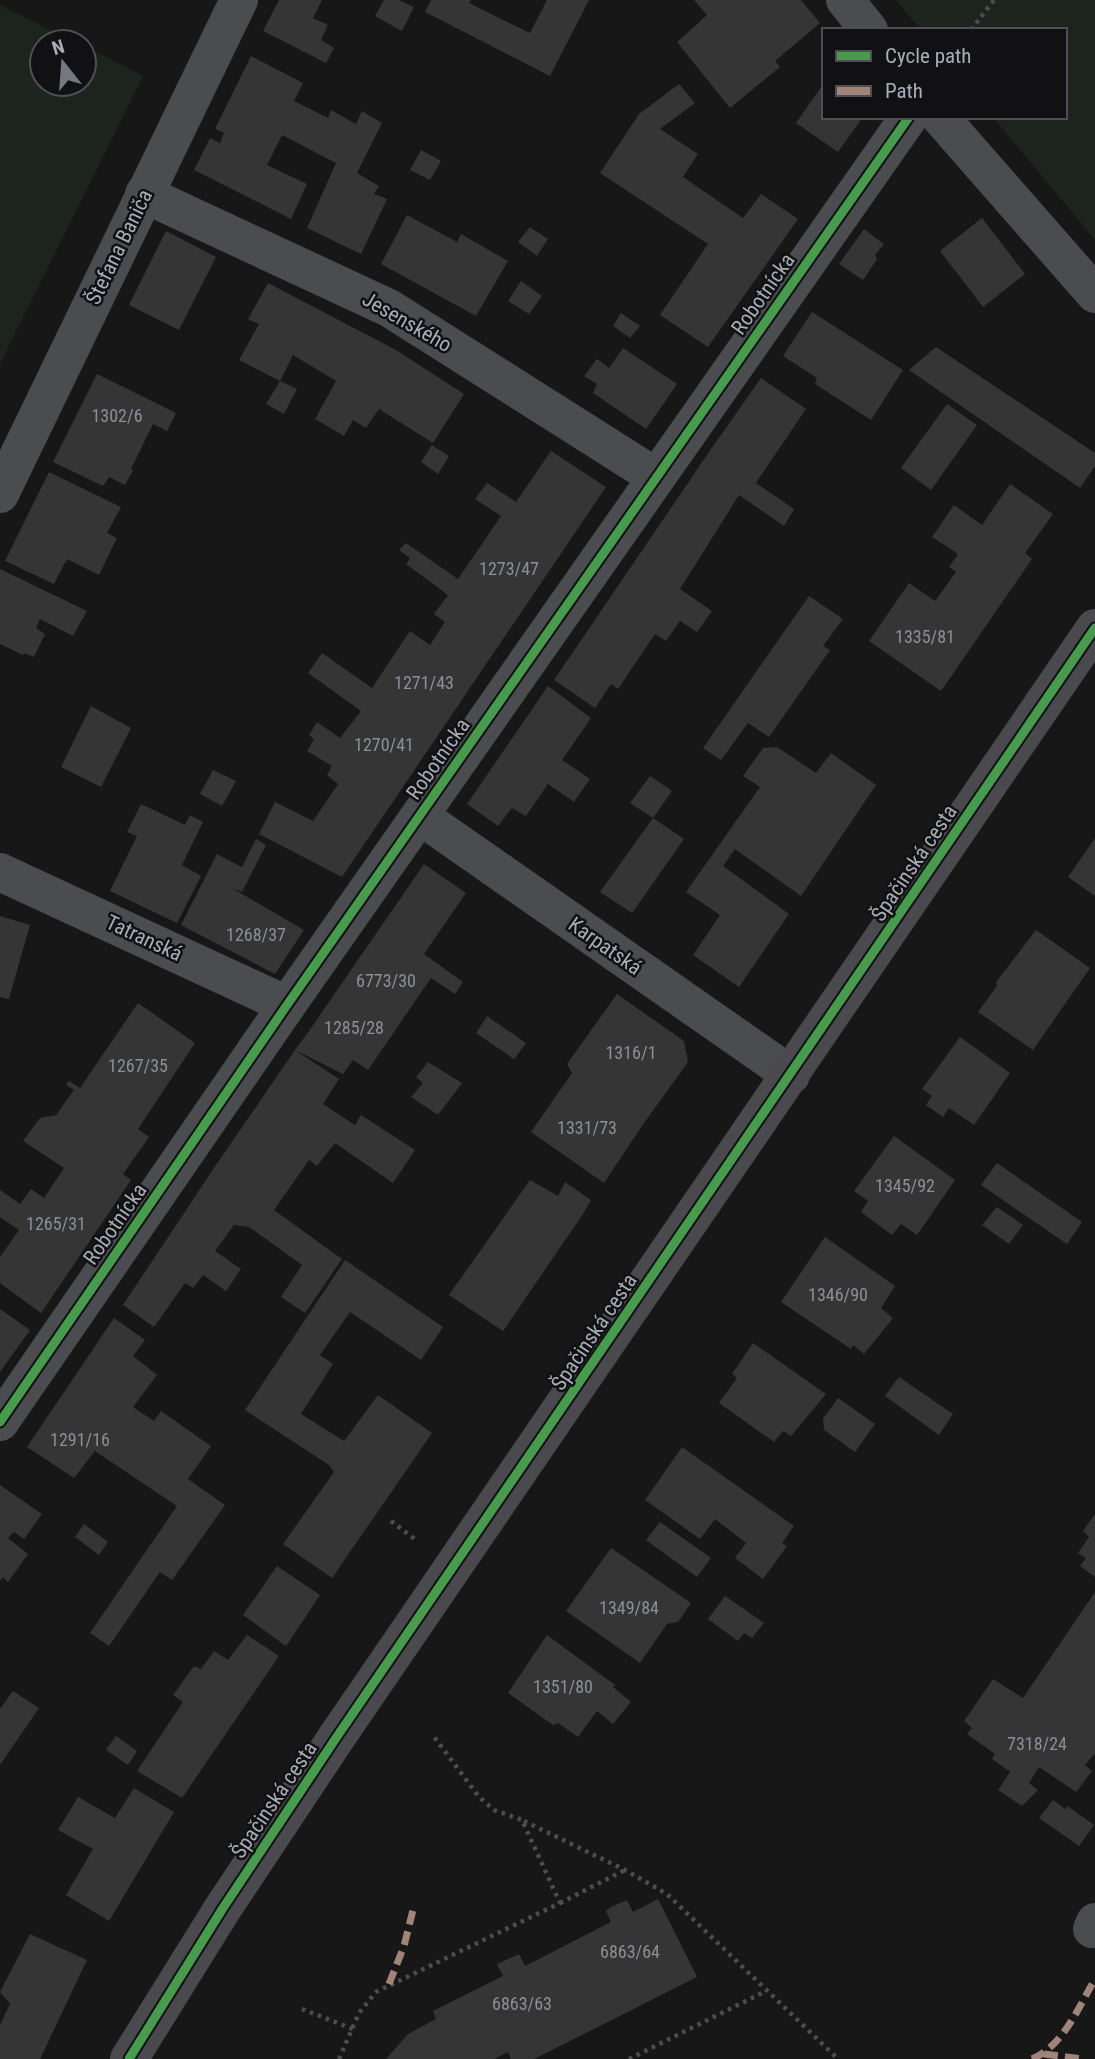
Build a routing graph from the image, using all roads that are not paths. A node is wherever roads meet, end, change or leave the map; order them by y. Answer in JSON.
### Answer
{"nodes":[{"id":1,"x":239,"y":0,"type":"edge"},
{"id":2,"x":845,"y":0,"type":"edge"},
{"id":3,"x":867,"y":28,"type":"edge"},
{"id":4,"x":908,"y":119,"type":"edge"},
{"id":5,"x":942,"y":119,"type":"edge"},
{"id":6,"x":144,"y":194,"type":"junction"},
{"id":7,"x":1095,"y":294,"type":"edge"},
{"id":8,"x":656,"y":477,"type":"junction"},
{"id":9,"x":0,"y":494,"type":"edge"},
{"id":10,"x":1095,"y":628,"type":"edge"},
{"id":11,"x":420,"y":816,"type":"junction"},
{"id":12,"x":0,"y":872,"type":"edge"},
{"id":13,"x":287,"y":1005,"type":"junction"},
{"id":14,"x":791,"y":1075,"type":"junction"},
{"id":15,"x":0,"y":1422,"type":"edge"},
{"id":16,"x":129,"y":2059,"type":"edge"}],
"edges":[{"from":1,"to":6,"type":"street","name":"Štefana Baniča"},
{"from":2,"to":3,"type":"street"},
{"from":4,"to":8,"type":"street","name":"Robotnícka"},
{"from":5,"to":7,"type":"street"},
{"from":6,"to":8,"type":"street","name":"Jesenského"},
{"from":6,"to":9,"type":"street","name":"Štefana Baniča"},
{"from":8,"to":11,"type":"street","name":"Robotnícka"},
{"from":10,"to":14,"type":"street","name":"Špačinská cesta"},
{"from":11,"to":13,"type":"street","name":"Robotnícka"},
{"from":11,"to":14,"type":"street","name":"Karpatská"},
{"from":12,"to":13,"type":"street","name":"Tatranská"},
{"from":13,"to":15,"type":"street","name":"Robotnícka"},
{"from":14,"to":16,"type":"street","name":"Špačinská cesta"}]}
